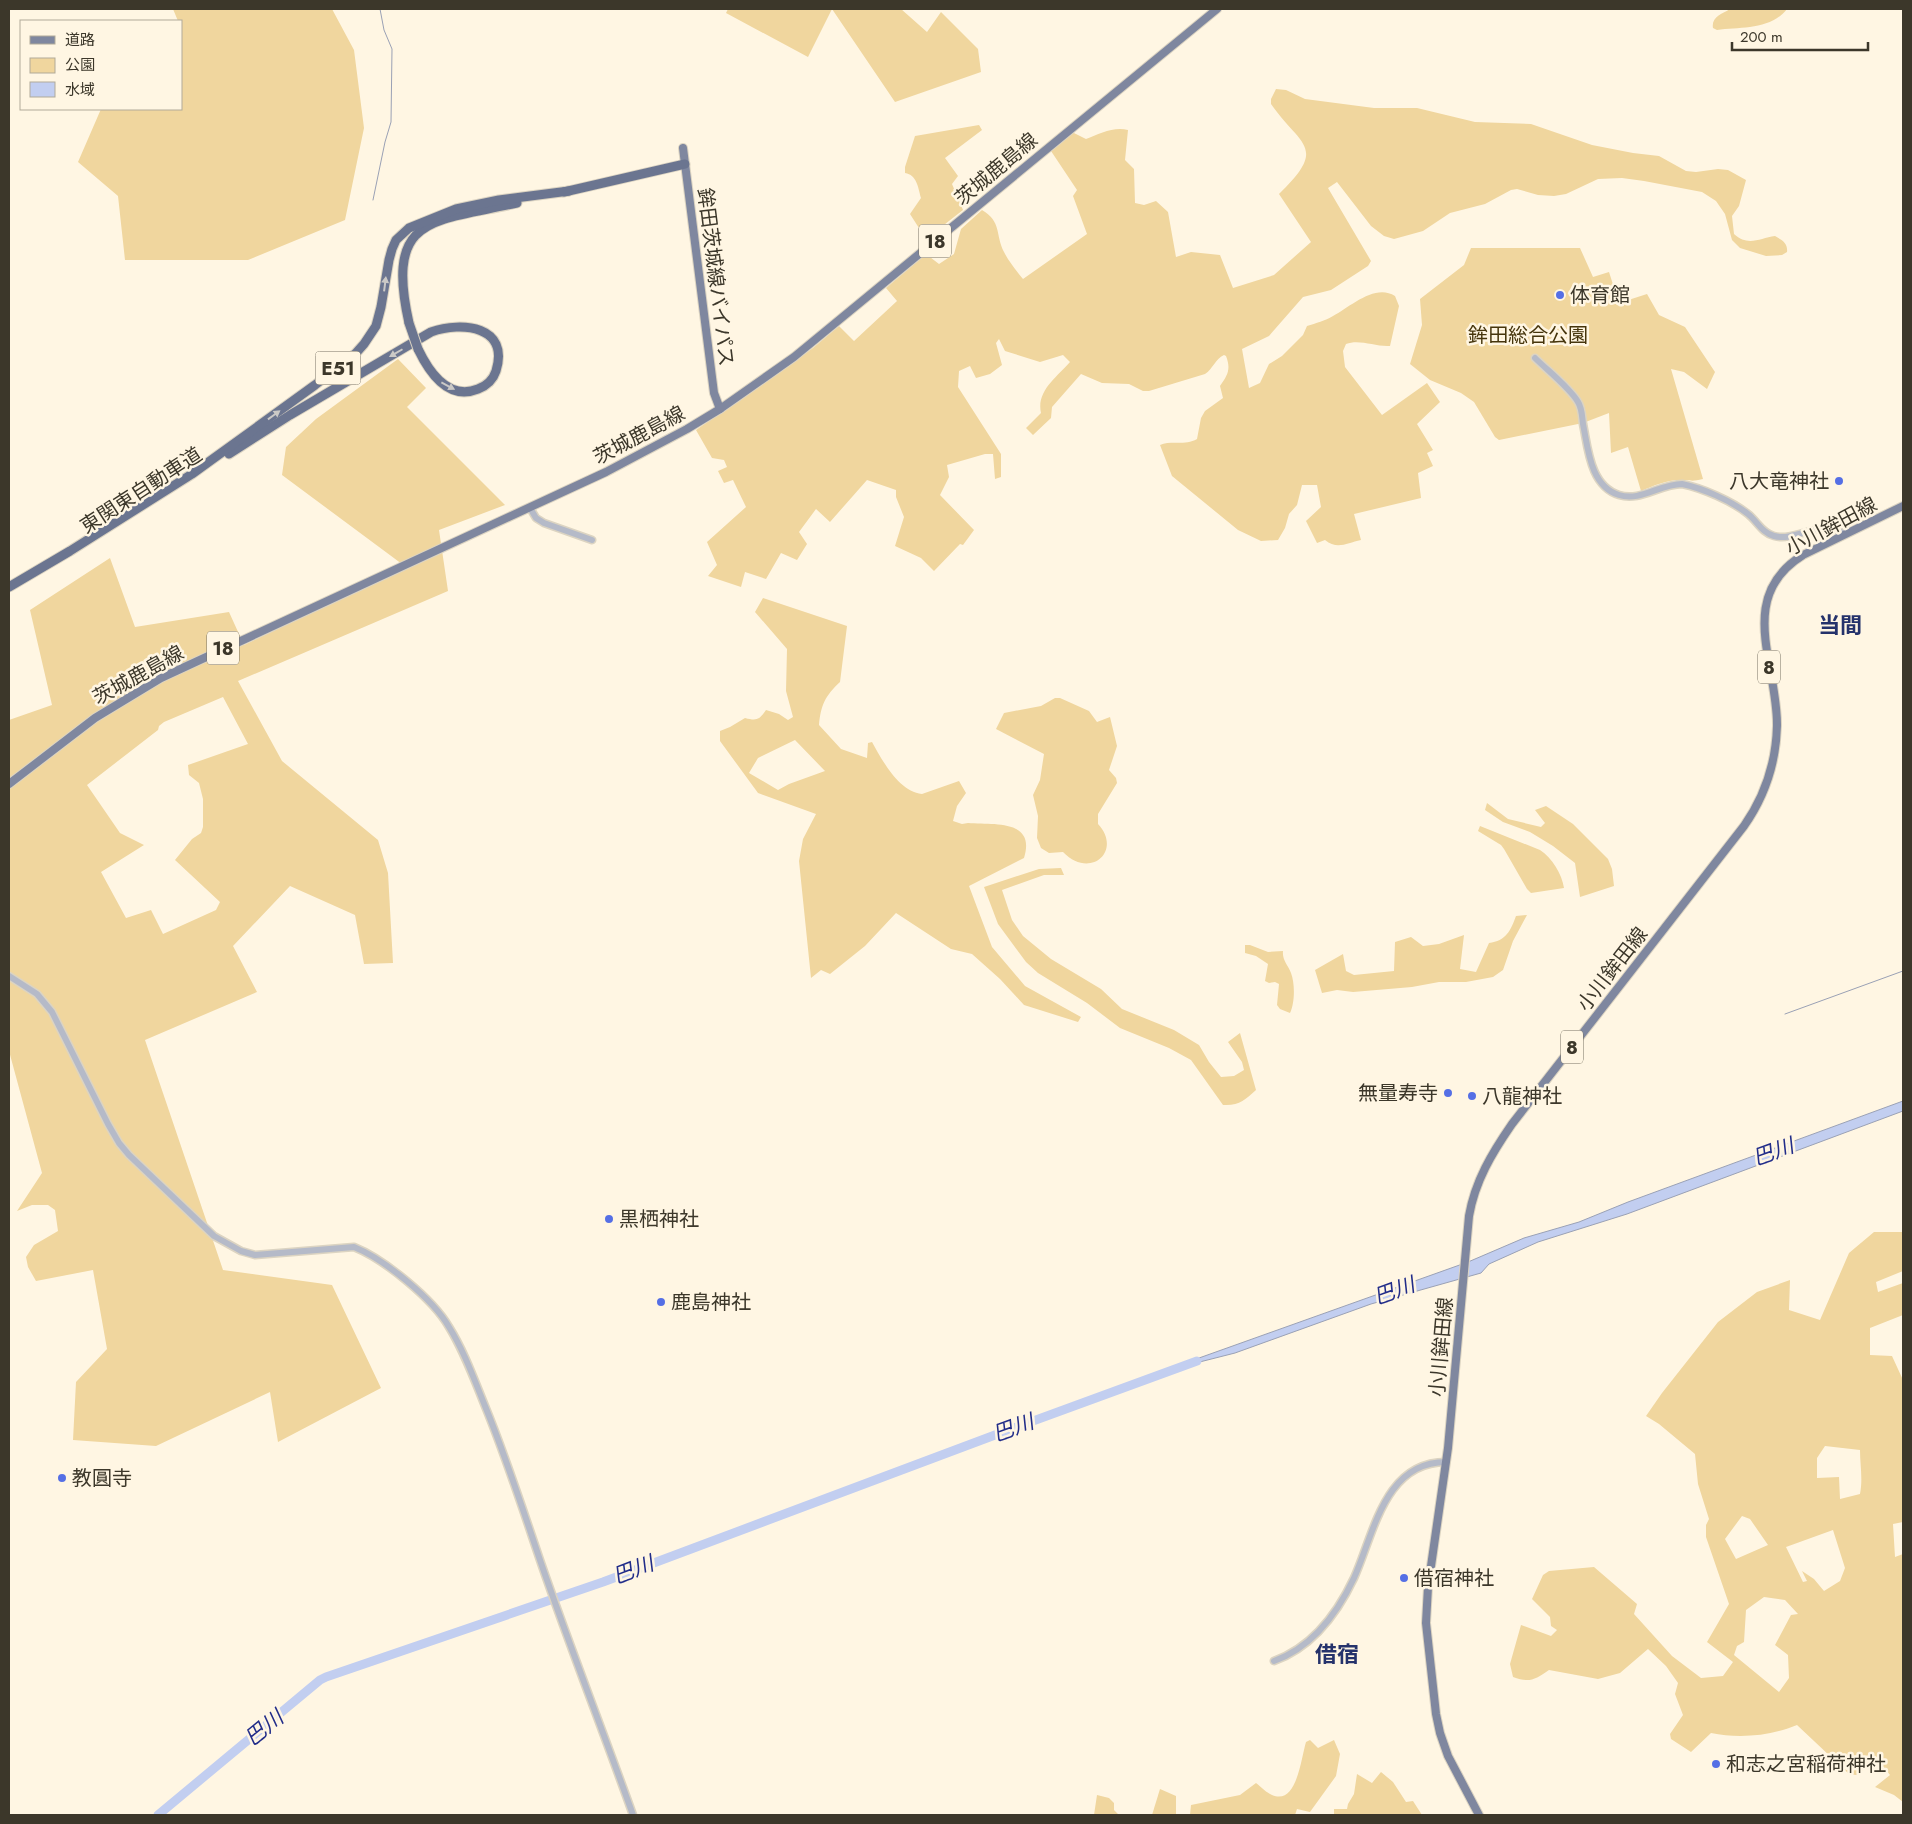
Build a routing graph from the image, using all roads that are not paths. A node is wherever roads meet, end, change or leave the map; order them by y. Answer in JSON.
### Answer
{"nodes":[{"id":1,"x":1217,"y":9,"type":"edge"},
{"id":2,"x":683,"y":148,"type":"dead end"},
{"id":3,"x":684,"y":164,"type":"junction"},
{"id":4,"x":569,"y":191,"type":"junction"},
{"id":5,"x":1535,"y":358,"type":"dead end"},
{"id":6,"x":720,"y":409,"type":"junction"},
{"id":7,"x":1903,"y":506,"type":"edge"},
{"id":8,"x":530,"y":508,"type":"junction"},
{"id":9,"x":1844,"y":534,"type":"junction"},
{"id":10,"x":592,"y":540,"type":"dead end"},
{"id":11,"x":9,"y":587,"type":"edge"},
{"id":12,"x":9,"y":592,"type":"edge"},
{"id":13,"x":9,"y":784,"type":"edge"},
{"id":14,"x":9,"y":976,"type":"edge"},
{"id":15,"x":1446,"y":1462,"type":"junction"},
{"id":16,"x":1274,"y":1661,"type":"dead end"},
{"id":17,"x":633,"y":1815,"type":"edge"},
{"id":18,"x":1479,"y":1815,"type":"edge"}],
"edges":[{"from":1,"to":6,"type":"main road","name":"茨城鹿島線","number":"18"},
{"from":2,"to":3,"type":"main road","name":"鉾田茨城線バイパス"},
{"from":3,"to":4,"type":"highway"},
{"from":3,"to":6,"type":"main road","name":"鉾田茨城線バイパス"},
{"from":11,"to":4,"type":"highway","name":"東関東自動車道","number":"E51","one_way":true},
{"from":4,"to":12,"type":"highway","name":"東関東自動車道","one_way":true,"bridge":true},
{"from":5,"to":9,"type":"street"},
{"from":6,"to":8,"type":"main road","name":"茨城鹿島線","number":"18"},
{"from":7,"to":9,"type":"main road","name":"小川鉾田線","number":"8"},
{"from":8,"to":10,"type":"street"},
{"from":8,"to":13,"type":"main road","name":"茨城鹿島線","number":"18"},
{"from":9,"to":15,"type":"main road","name":"小川鉾田線","number":"8"},
{"from":14,"to":17,"type":"street"},
{"from":15,"to":16,"type":"street"},
{"from":15,"to":18,"type":"main road","name":"小川鉾田線","number":"8"}]}
